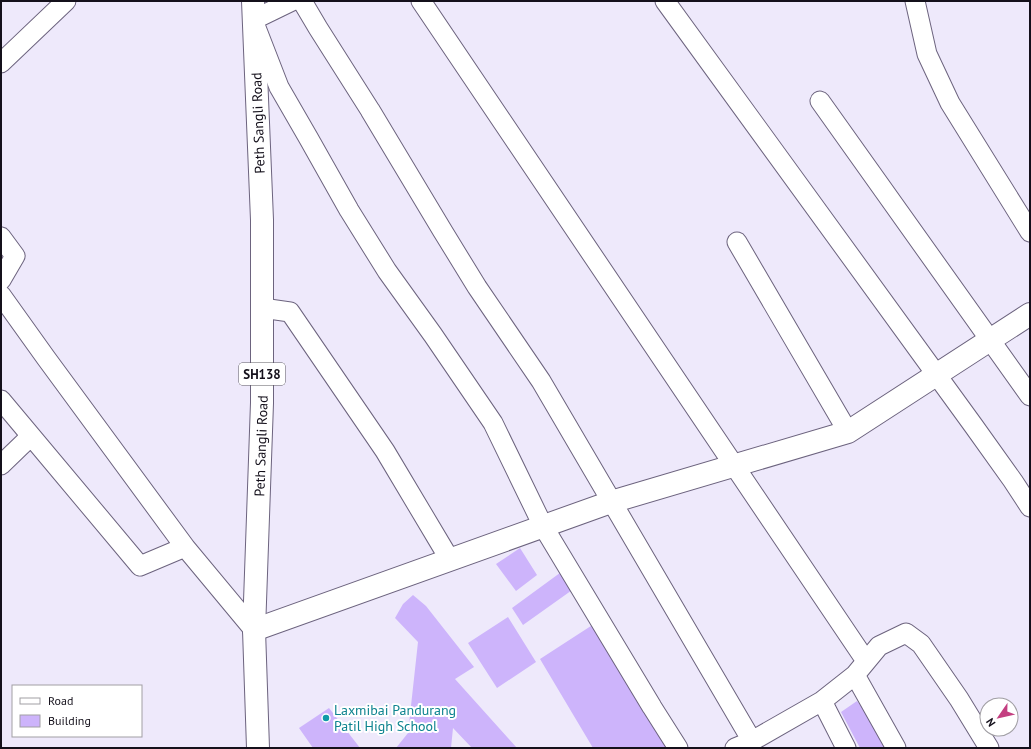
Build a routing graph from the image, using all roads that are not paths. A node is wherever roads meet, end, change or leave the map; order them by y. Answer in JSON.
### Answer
{"nodes":[{"id":1,"x":66,"y":1,"type":"edge"},
{"id":2,"x":292,"y":1,"type":"edge"},
{"id":3,"x":302,"y":1,"type":"edge"},
{"id":4,"x":421,"y":1,"type":"edge"},
{"id":5,"x":665,"y":1,"type":"edge"},
{"id":6,"x":916,"y":1,"type":"edge"},
{"id":7,"x":253,"y":11,"type":"edge"},
{"id":8,"x":1,"y":63,"type":"edge"},
{"id":9,"x":820,"y":101,"type":"dead end"},
{"id":10,"x":1030,"y":232,"type":"edge"},
{"id":11,"x":1,"y":237,"type":"edge"},
{"id":12,"x":736,"y":242,"type":"dead end"},
{"id":13,"x":1,"y":280,"type":"edge"},
{"id":14,"x":1,"y":295,"type":"edge"},
{"id":15,"x":262,"y":308,"type":"junction"},
{"id":16,"x":1030,"y":314,"type":"edge"},
{"id":17,"x":991,"y":339,"type":"junction"},
{"id":18,"x":936,"y":374,"type":"junction"},
{"id":19,"x":1030,"y":396,"type":"edge"},
{"id":20,"x":1,"y":400,"type":"edge"},
{"id":21,"x":848,"y":432,"type":"junction"},
{"id":22,"x":31,"y":436,"type":"junction"},
{"id":23,"x":1,"y":465,"type":"edge"},
{"id":24,"x":735,"y":466,"type":"junction"},
{"id":25,"x":611,"y":502,"type":"junction"},
{"id":26,"x":1030,"y":507,"type":"edge"},
{"id":27,"x":543,"y":526,"type":"junction"},
{"id":28,"x":185,"y":547,"type":"junction"},
{"id":29,"x":450,"y":560,"type":"junction"},
{"id":30,"x":254,"y":630,"type":"junction"},
{"id":31,"x":861,"y":668,"type":"junction"},
{"id":32,"x":822,"y":702,"type":"junction"},
{"id":33,"x":744,"y":744,"type":"edge"},
{"id":34,"x":258,"y":748,"type":"edge"},
{"id":35,"x":678,"y":748,"type":"edge"},
{"id":36,"x":846,"y":748,"type":"edge"},
{"id":37,"x":896,"y":748,"type":"edge"},
{"id":38,"x":989,"y":748,"type":"edge"}],
"edges":[{"from":1,"to":8,"type":"street"},
{"from":2,"to":7,"type":"street"},
{"from":3,"to":25,"type":"street"},
{"from":4,"to":24,"type":"street"},
{"from":5,"to":18,"type":"street"},
{"from":6,"to":10,"type":"street"},
{"from":7,"to":15,"type":"main road","name":"Peth Sangli Road","number":"SH138"},
{"from":7,"to":27,"type":"street"},
{"from":9,"to":17,"type":"street"},
{"from":11,"to":13,"type":"street"},
{"from":12,"to":21,"type":"street"},
{"from":14,"to":28,"type":"street"},
{"from":15,"to":29,"type":"street"},
{"from":15,"to":30,"type":"main road","name":"Peth Sangli Road","number":"SH138"},
{"from":16,"to":17,"type":"main road"},
{"from":17,"to":18,"type":"main road"},
{"from":17,"to":19,"type":"street"},
{"from":18,"to":21,"type":"main road"},
{"from":18,"to":26,"type":"street"},
{"from":20,"to":22,"type":"street"},
{"from":21,"to":24,"type":"main road"},
{"from":22,"to":23,"type":"street"},
{"from":22,"to":28,"type":"street"},
{"from":24,"to":25,"type":"main road"},
{"from":24,"to":31,"type":"street"},
{"from":25,"to":27,"type":"main road"},
{"from":25,"to":33,"type":"street"},
{"from":27,"to":29,"type":"main road"},
{"from":27,"to":35,"type":"street"},
{"from":28,"to":30,"type":"street"},
{"from":29,"to":30,"type":"main road"},
{"from":30,"to":34,"type":"main road","name":"Peth Sangli Road","number":"SH138"},
{"from":31,"to":32,"type":"street"},
{"from":31,"to":37,"type":"street"},
{"from":31,"to":38,"type":"street"},
{"from":32,"to":33,"type":"street"},
{"from":32,"to":36,"type":"street"}]}
